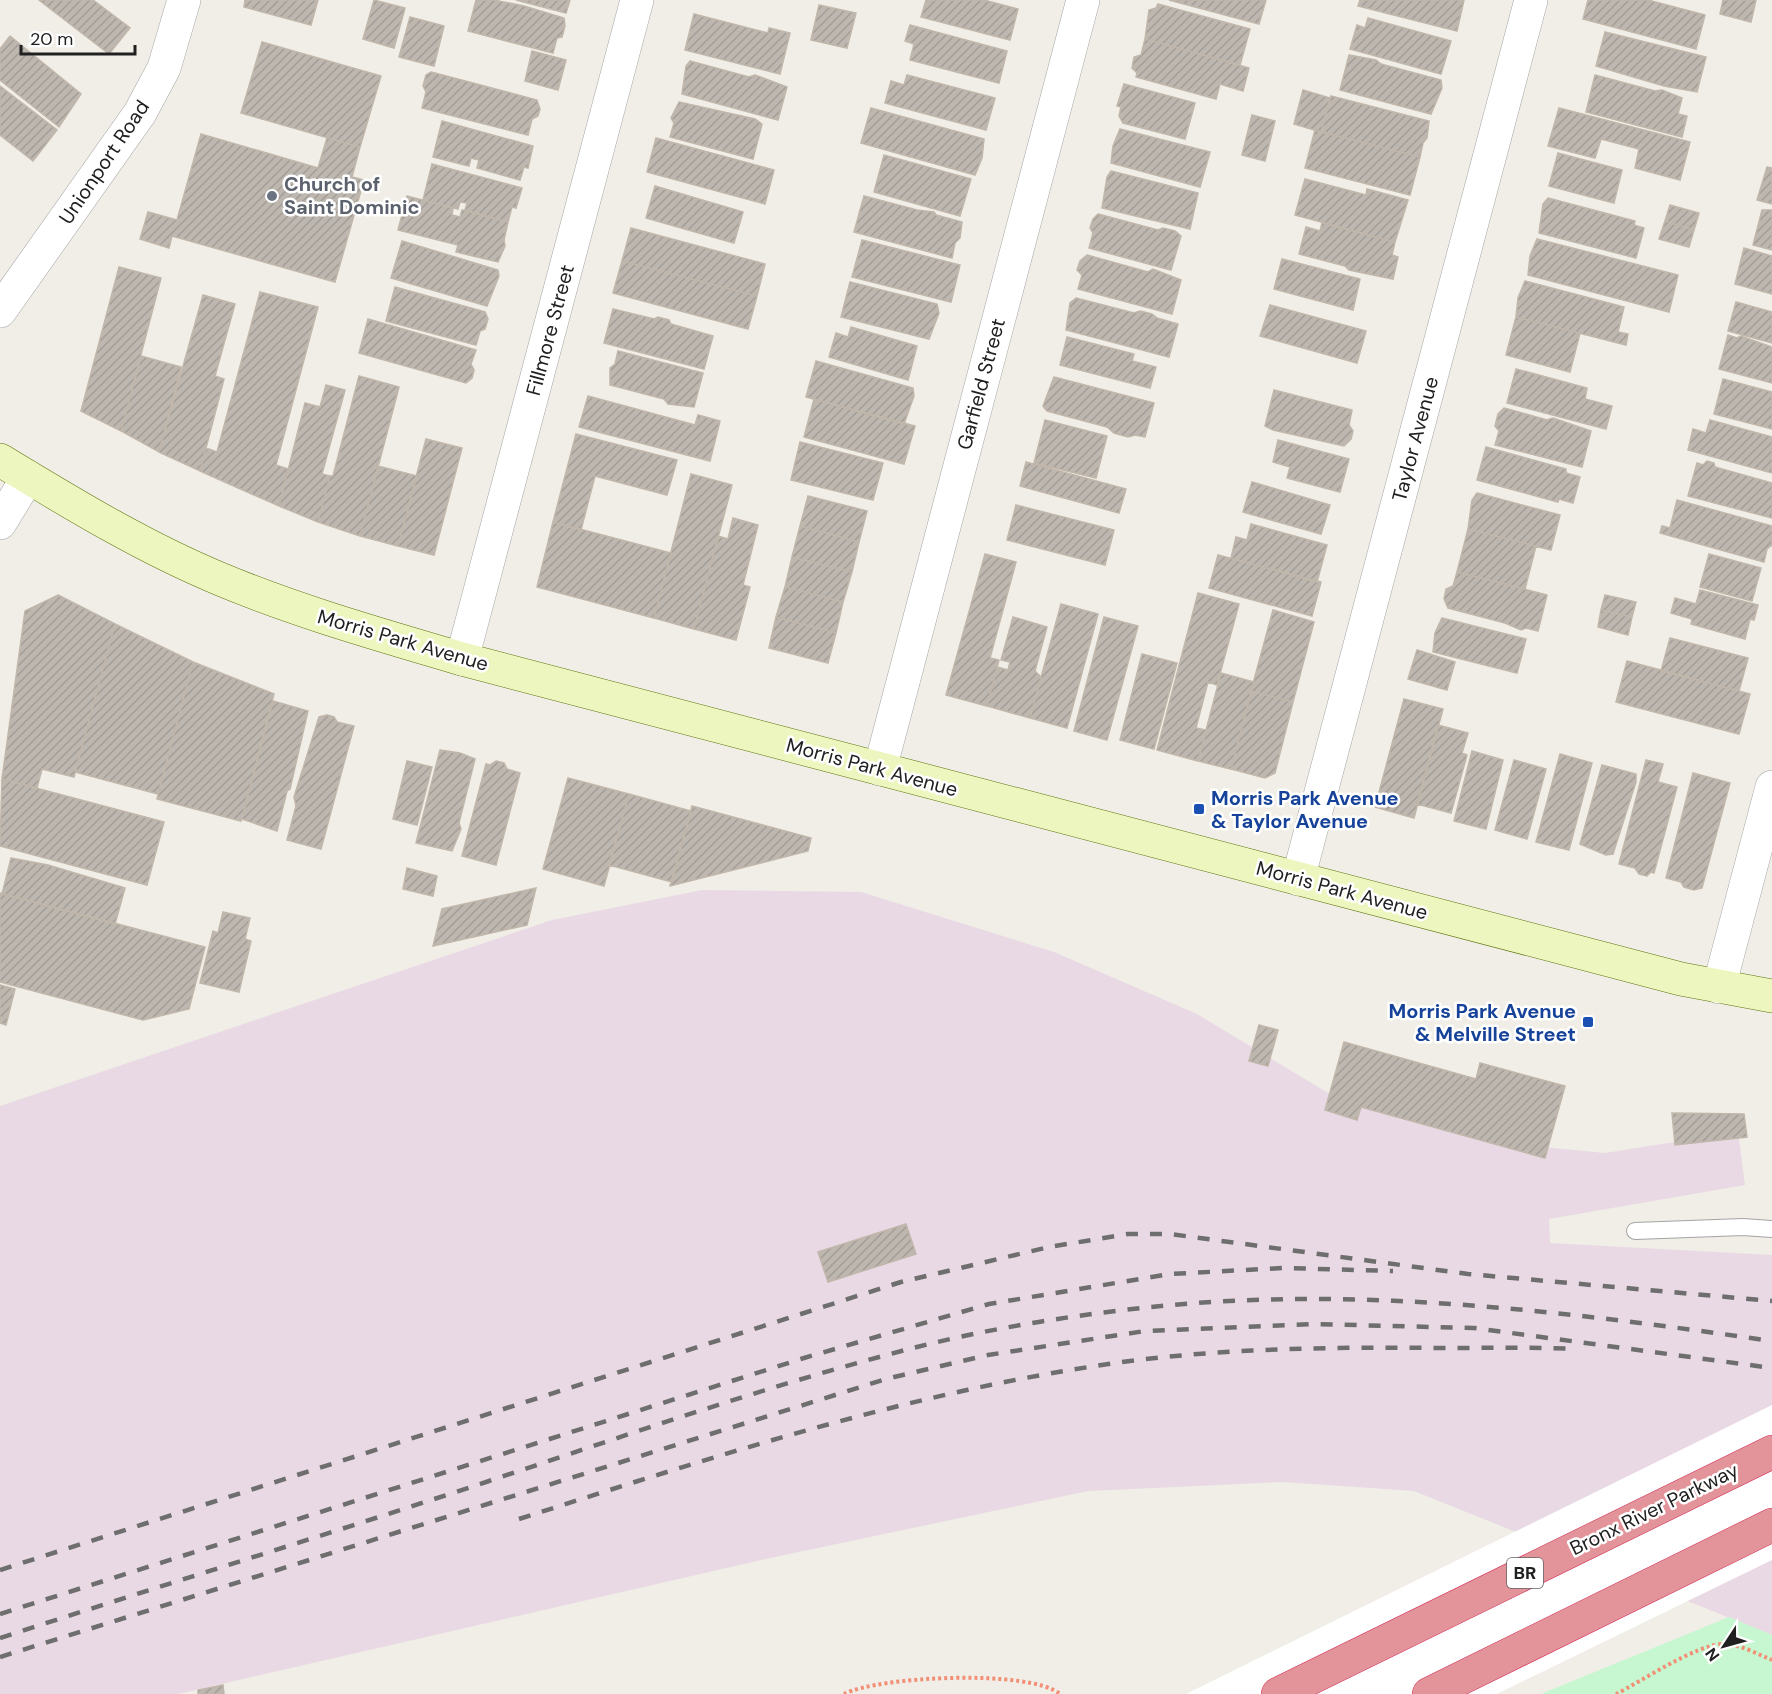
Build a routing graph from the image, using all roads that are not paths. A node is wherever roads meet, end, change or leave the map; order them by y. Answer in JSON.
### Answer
{"nodes":[{"id":1,"x":184,"y":0,"type":"edge"},
{"id":2,"x":637,"y":0,"type":"edge"},
{"id":3,"x":1083,"y":0,"type":"edge"},
{"id":4,"x":1532,"y":0,"type":"edge"},
{"id":5,"x":0,"y":311,"type":"edge"},
{"id":6,"x":0,"y":460,"type":"edge"},
{"id":7,"x":28,"y":477,"type":"junction"},
{"id":8,"x":0,"y":523,"type":"edge"},
{"id":9,"x":462,"y":659,"type":"junction"},
{"id":10,"x":880,"y":769,"type":"junction"},
{"id":11,"x":1772,"y":787,"type":"edge"},
{"id":12,"x":1298,"y":879,"type":"junction"},
{"id":13,"x":1719,"y":987,"type":"junction"},
{"id":14,"x":1772,"y":996,"type":"edge"},
{"id":15,"x":1772,"y":1229,"type":"edge"},
{"id":16,"x":1635,"y":1231,"type":"dead end"},
{"id":17,"x":1772,"y":1452,"type":"edge"},
{"id":18,"x":1772,"y":1525,"type":"edge"},
{"id":19,"x":1278,"y":1694,"type":"edge"},
{"id":20,"x":1429,"y":1694,"type":"edge"}],
"edges":[{"from":1,"to":5,"type":"street","name":"Unionport Road"},
{"from":2,"to":9,"type":"street","name":"Fillmore Street"},
{"from":3,"to":10,"type":"street","name":"Garfield Street"},
{"from":4,"to":12,"type":"street","name":"Taylor Avenue"},
{"from":6,"to":7,"type":"main road","name":"Morris Park Avenue"},
{"from":7,"to":8,"type":"street"},
{"from":7,"to":9,"type":"main road","name":"Morris Park Avenue"},
{"from":9,"to":10,"type":"main road","name":"Morris Park Avenue"},
{"from":10,"to":12,"type":"main road","name":"Morris Park Avenue"},
{"from":11,"to":13,"type":"street"},
{"from":12,"to":13,"type":"main road","name":"Morris Park Avenue"},
{"from":13,"to":14,"type":"main road","name":"Morris Park Avenue"},
{"from":15,"to":16,"type":"lane"},
{"from":17,"to":19,"type":"highway","name":"Bronx River Parkway","number":"BR"},
{"from":18,"to":20,"type":"highway"}]}
